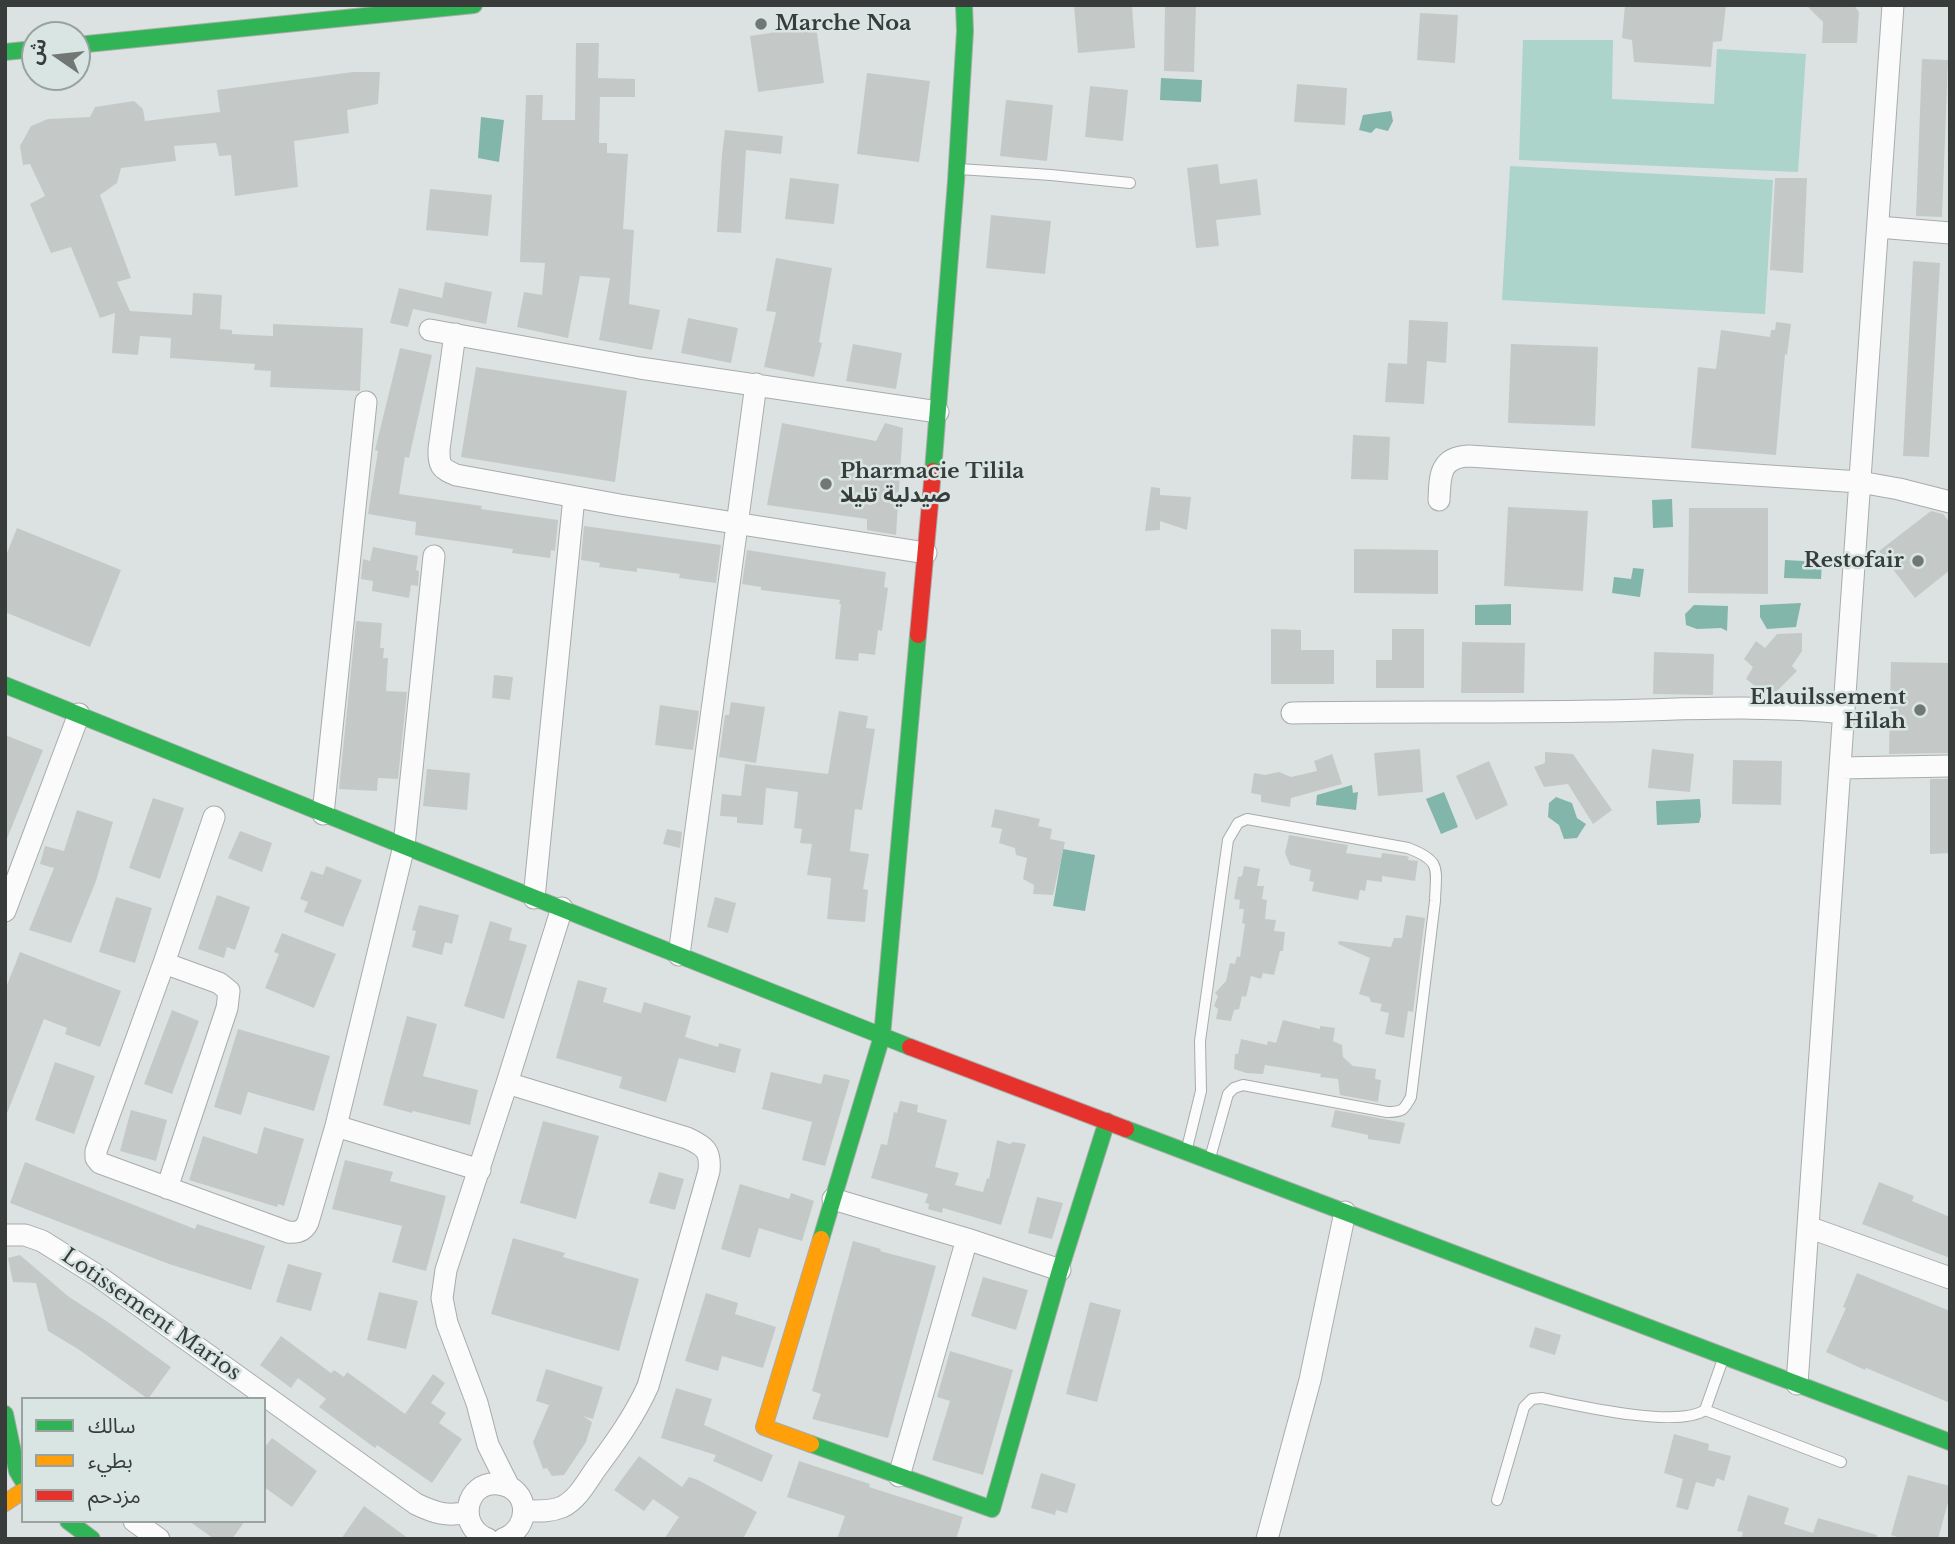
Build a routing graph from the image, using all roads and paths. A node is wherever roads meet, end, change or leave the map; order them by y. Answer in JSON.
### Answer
{"nodes":[{"id":1,"x":474,"y":5,"type":"edge"},
{"id":2,"x":964,"y":5,"type":"edge"},
{"id":3,"x":1894,"y":5,"type":"edge"},
{"id":4,"x":91,"y":44,"type":"edge"},
{"id":5,"x":956,"y":169,"type":"junction"},
{"id":6,"x":1130,"y":183,"type":"dead end"},
{"id":7,"x":1878,"y":227,"type":"junction"},
{"id":8,"x":1950,"y":233,"type":"edge"},
{"id":9,"x":430,"y":330,"type":"dead end"},
{"id":10,"x":454,"y":334,"type":"junction"},
{"id":11,"x":756,"y":384,"type":"junction"},
{"id":12,"x":366,"y":402,"type":"dead end"},
{"id":13,"x":938,"y":412,"type":"junction"},
{"id":14,"x":1860,"y":482,"type":"junction"},
{"id":15,"x":574,"y":497,"type":"junction"},
{"id":16,"x":1438,"y":500,"type":"dead end"},
{"id":17,"x":1950,"y":502,"type":"edge"},
{"id":18,"x":738,"y":524,"type":"junction"},
{"id":19,"x":926,"y":553,"type":"junction"},
{"id":20,"x":434,"y":556,"type":"dead end"},
{"id":21,"x":5,"y":685,"type":"edge"},
{"id":22,"x":1292,"y":713,"type":"dead end"},
{"id":23,"x":1844,"y":713,"type":"junction"},
{"id":24,"x":79,"y":714,"type":"junction"},
{"id":25,"x":1950,"y":766,"type":"edge"},
{"id":26,"x":1840,"y":768,"type":"junction"},
{"id":27,"x":323,"y":814,"type":"junction"},
{"id":28,"x":214,"y":817,"type":"dead end"},
{"id":29,"x":404,"y":846,"type":"junction"},
{"id":30,"x":534,"y":898,"type":"junction"},
{"id":31,"x":7,"y":901,"type":"edge"},
{"id":32,"x":562,"y":908,"type":"junction"},
{"id":33,"x":679,"y":955,"type":"junction"},
{"id":34,"x":164,"y":963,"type":"junction"},
{"id":35,"x":882,"y":1036,"type":"junction"},
{"id":36,"x":508,"y":1083,"type":"junction"},
{"id":37,"x":1107,"y":1121,"type":"junction"},
{"id":38,"x":336,"y":1126,"type":"junction"},
{"id":39,"x":1186,"y":1152,"type":"junction"},
{"id":40,"x":1209,"y":1160,"type":"junction"},
{"id":41,"x":480,"y":1170,"type":"junction"},
{"id":42,"x":167,"y":1188,"type":"junction"},
{"id":43,"x":833,"y":1199,"type":"junction"},
{"id":44,"x":1345,"y":1212,"type":"junction"},
{"id":45,"x":1808,"y":1227,"type":"junction"},
{"id":46,"x":5,"y":1235,"type":"edge"},
{"id":47,"x":967,"y":1239,"type":"junction"},
{"id":48,"x":1060,"y":1270,"type":"junction"},
{"id":49,"x":1950,"y":1278,"type":"edge"},
{"id":50,"x":1724,"y":1356,"type":"junction"},
{"id":51,"x":1797,"y":1384,"type":"junction"},
{"id":52,"x":1705,"y":1410,"type":"junction"},
{"id":53,"x":12,"y":1431,"type":"edge"},
{"id":54,"x":1950,"y":1442,"type":"edge"},
{"id":55,"x":1841,"y":1462,"type":"dead end"},
{"id":56,"x":900,"y":1476,"type":"junction"},
{"id":57,"x":21,"y":1478,"type":"edge"},
{"id":58,"x":509,"y":1487,"type":"junction"},
{"id":59,"x":21,"y":1492,"type":"edge"},
{"id":60,"x":1497,"y":1500,"type":"dead end"},
{"id":61,"x":5,"y":1503,"type":"edge"},
{"id":62,"x":524,"y":1511,"type":"junction"},
{"id":63,"x":468,"y":1512,"type":"junction"},
{"id":64,"x":71,"y":1523,"type":"edge"},
{"id":65,"x":137,"y":1523,"type":"edge"},
{"id":66,"x":92,"y":1539,"type":"edge"},
{"id":67,"x":159,"y":1539,"type":"edge"},
{"id":68,"x":488,"y":1539,"type":"edge"},
{"id":69,"x":503,"y":1539,"type":"edge"},
{"id":70,"x":1267,"y":1539,"type":"edge"}],
"edges":[{"from":1,"to":4,"type":"street"},
{"from":2,"to":5,"type":"street"},
{"from":3,"to":7,"type":"street"},
{"from":5,"to":6,"type":"lane"},
{"from":5,"to":13,"type":"street"},
{"from":7,"to":8,"type":"street"},
{"from":7,"to":14,"type":"street"},
{"from":9,"to":10,"type":"street"},
{"from":10,"to":11,"type":"street"},
{"from":10,"to":15,"type":"street"},
{"from":11,"to":13,"type":"street"},
{"from":11,"to":18,"type":"street"},
{"from":12,"to":27,"type":"street"},
{"from":13,"to":19,"type":"street"},
{"from":14,"to":16,"type":"street"},
{"from":14,"to":17,"type":"street"},
{"from":14,"to":23,"type":"street"},
{"from":15,"to":18,"type":"street"},
{"from":15,"to":30,"type":"street"},
{"from":18,"to":19,"type":"street"},
{"from":18,"to":33,"type":"street"},
{"from":19,"to":35,"type":"street"},
{"from":20,"to":29,"type":"street"},
{"from":21,"to":24,"type":"street"},
{"from":22,"to":23,"type":"street"},
{"from":23,"to":26,"type":"street"},
{"from":24,"to":27,"type":"street"},
{"from":24,"to":31,"type":"street"},
{"from":25,"to":26,"type":"street"},
{"from":26,"to":45,"type":"street"},
{"from":27,"to":29,"type":"street"},
{"from":28,"to":34,"type":"street"},
{"from":29,"to":30,"type":"street"},
{"from":29,"to":38,"type":"street"},
{"from":30,"to":32,"type":"street"},
{"from":32,"to":33,"type":"street"},
{"from":32,"to":36,"type":"street"},
{"from":33,"to":35,"type":"street"},
{"from":34,"to":42,"type":"street"},
{"from":34,"to":42,"type":"street"},
{"from":35,"to":37,"type":"street"},
{"from":35,"to":43,"type":"street"},
{"from":36,"to":41,"type":"street"},
{"from":36,"to":62,"type":"street"},
{"from":37,"to":39,"type":"street"},
{"from":37,"to":48,"type":"street"},
{"from":38,"to":41,"type":"street"},
{"from":38,"to":42,"type":"street"},
{"from":39,"to":40,"type":"street"},
{"from":39,"to":40,"type":"lane"},
{"from":40,"to":44,"type":"street"},
{"from":41,"to":58,"type":"street"},
{"from":43,"to":47,"type":"street"},
{"from":43,"to":56,"type":"street"},
{"from":44,"to":50,"type":"street"},
{"from":44,"to":70,"type":"street"},
{"from":45,"to":49,"type":"street"},
{"from":45,"to":51,"type":"street"},
{"from":46,"to":63,"type":"street","name":"Lotissement Marios"},
{"from":47,"to":48,"type":"street"},
{"from":47,"to":56,"type":"street"},
{"from":48,"to":56,"type":"street"},
{"from":50,"to":51,"type":"street"},
{"from":50,"to":52,"type":"lane"},
{"from":51,"to":54,"type":"street"},
{"from":52,"to":55,"type":"lane"},
{"from":52,"to":60,"type":"lane"},
{"from":53,"to":57,"type":"street"},
{"from":58,"to":62,"type":"street"},
{"from":58,"to":63,"type":"street"},
{"from":59,"to":61,"type":"street"},
{"from":62,"to":69,"type":"street"},
{"from":63,"to":68,"type":"street"},
{"from":64,"to":66,"type":"street"},
{"from":65,"to":67,"type":"street"}]}
